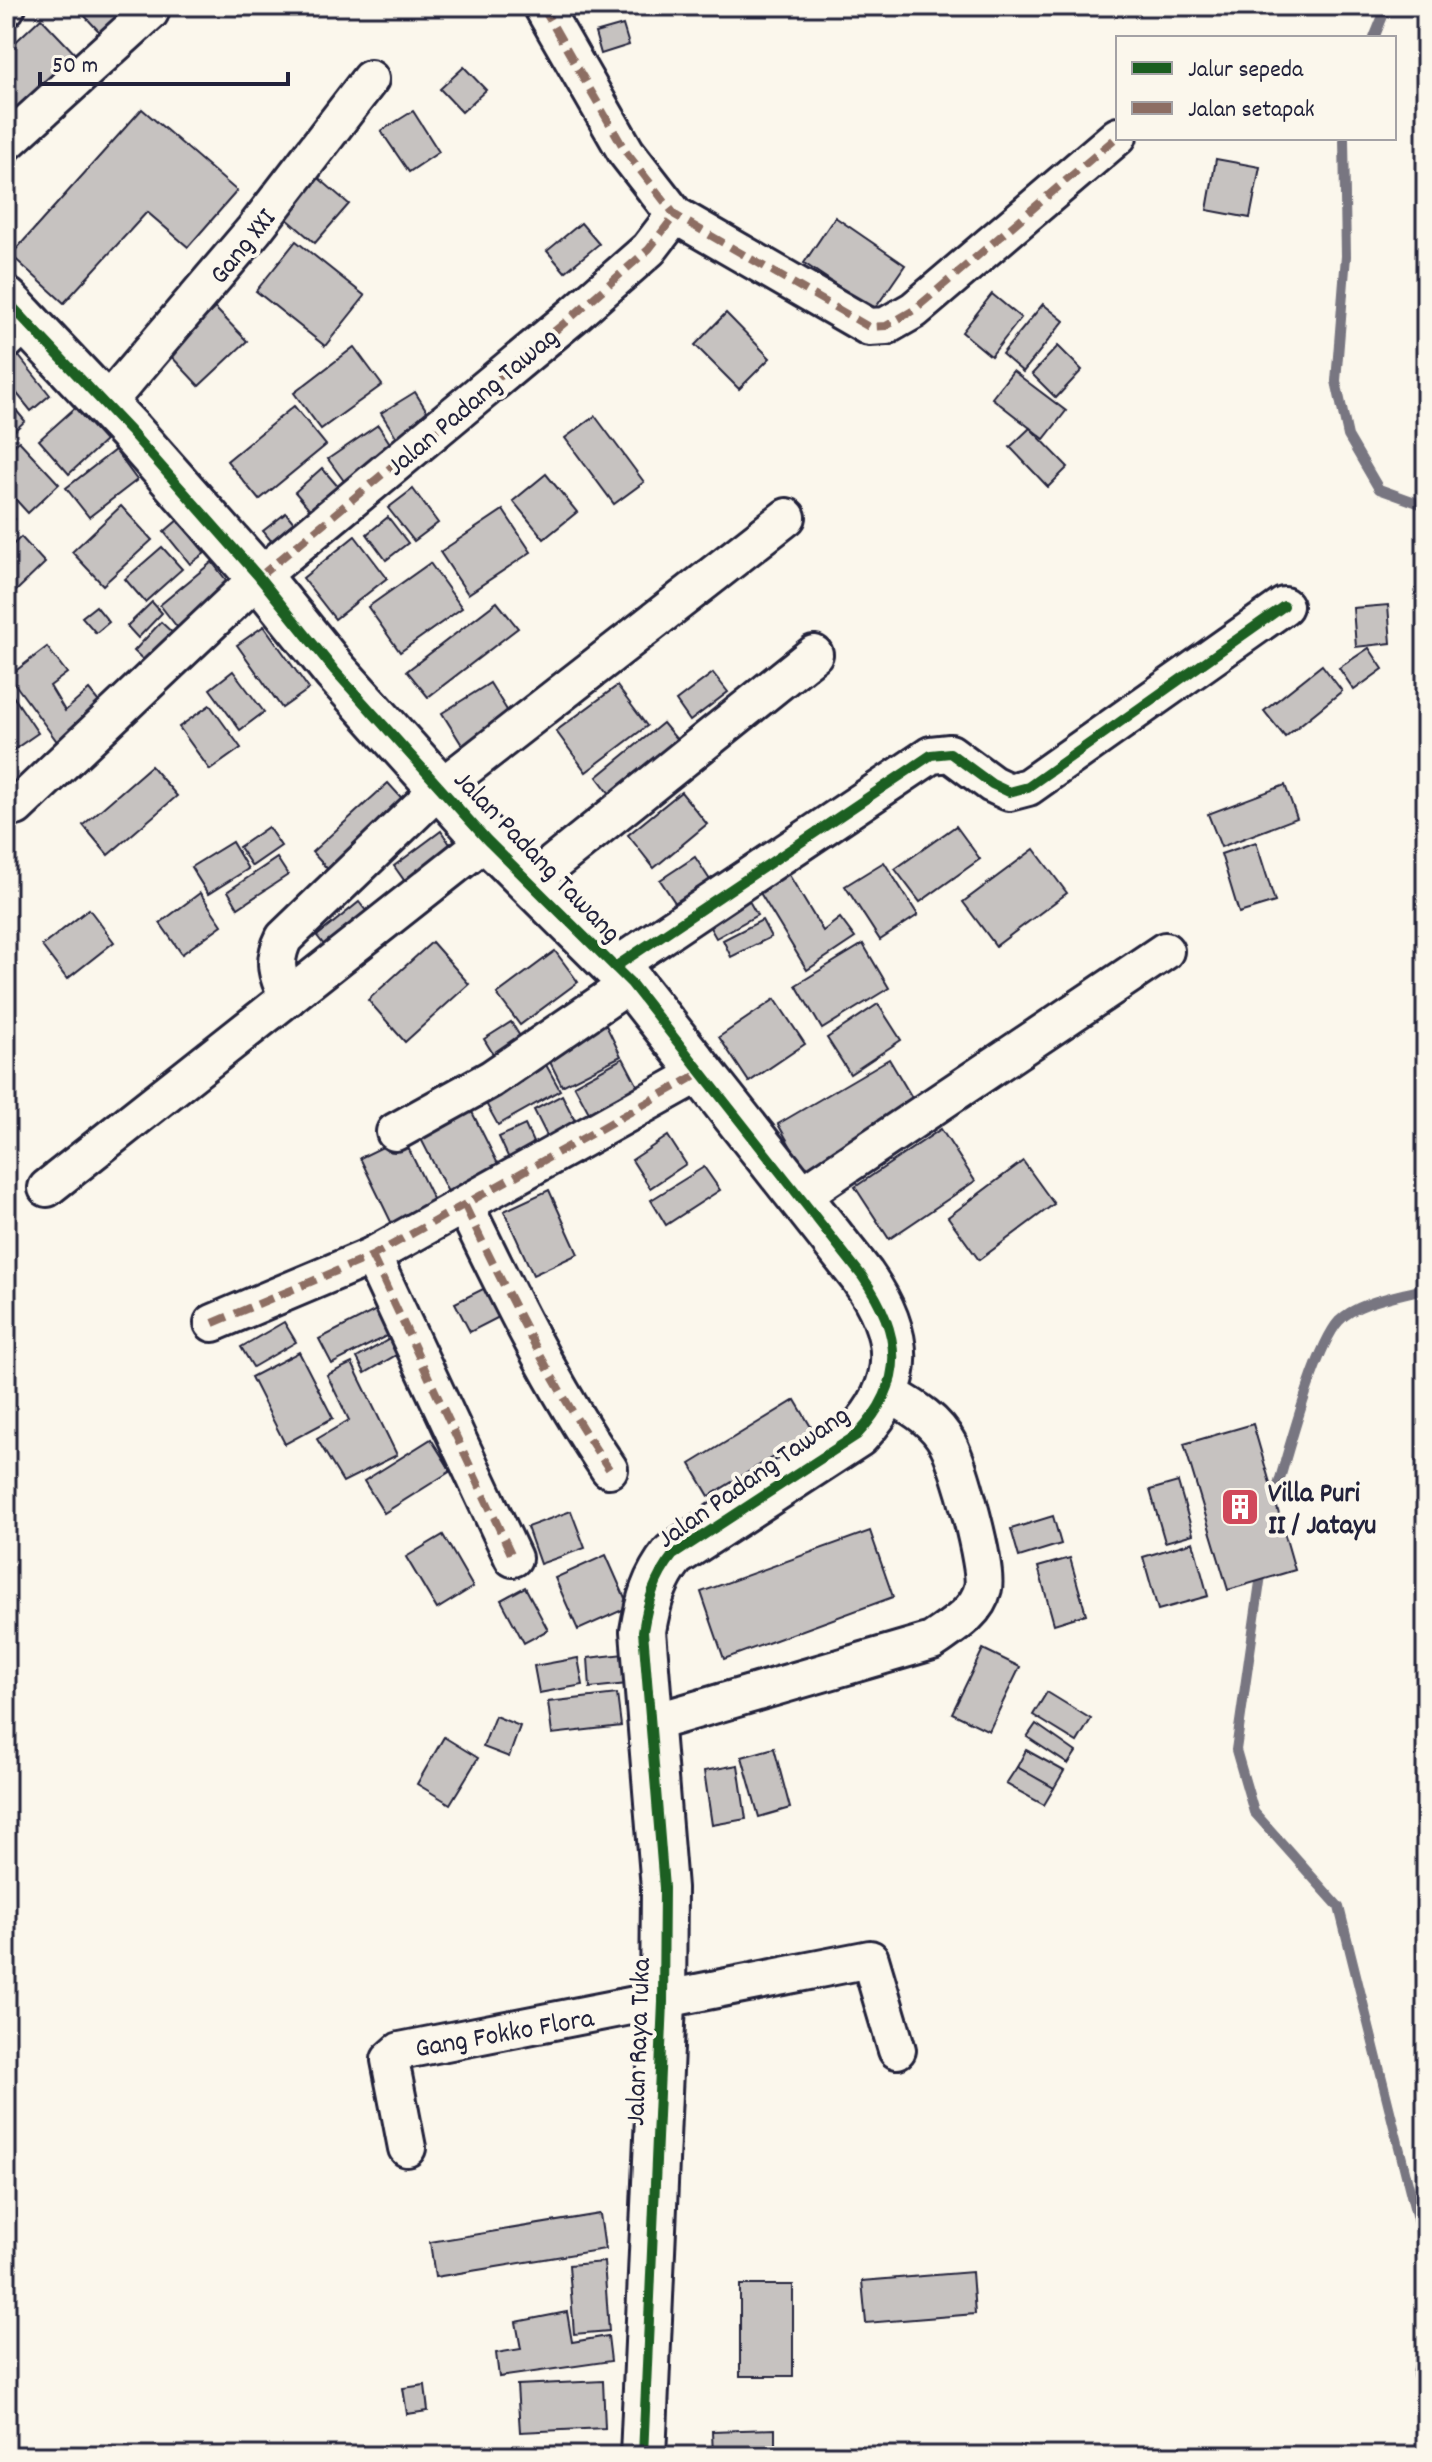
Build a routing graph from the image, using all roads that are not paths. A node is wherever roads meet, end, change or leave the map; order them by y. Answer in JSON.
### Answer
{"nodes":[{"id":1,"x":542,"y":6,"type":"edge"},
{"id":2,"x":150,"y":12,"type":"dead end"},
{"id":3,"x":370,"y":79,"type":"dead end"},
{"id":4,"x":1116,"y":138,"type":"edge"},
{"id":5,"x":6,"y":143,"type":"edge"},
{"id":6,"x":675,"y":215,"type":"junction"},
{"id":7,"x":13,"y":321,"type":"edge"},
{"id":8,"x":105,"y":405,"type":"junction"},
{"id":9,"x":787,"y":517,"type":"dead end"},
{"id":10,"x":259,"y":577,"type":"junction"},
{"id":11,"x":1284,"y":606,"type":"dead end"},
{"id":12,"x":814,"y":654,"type":"dead end"},
{"id":13,"x":440,"y":788,"type":"junction"},
{"id":14,"x":16,"y":807,"type":"dead end"},
{"id":15,"x":487,"y":840,"type":"junction"},
{"id":16,"x":529,"y":883,"type":"junction"},
{"id":17,"x":1165,"y":951,"type":"dead end"},
{"id":18,"x":623,"y":975,"type":"junction"},
{"id":19,"x":288,"y":998,"type":"junction"},
{"id":20,"x":702,"y":1072,"type":"junction"},
{"id":21,"x":395,"y":1132,"type":"dead end"},
{"id":22,"x":47,"y":1188,"type":"dead end"},
{"id":23,"x":799,"y":1197,"type":"junction"},
{"id":24,"x":465,"y":1206,"type":"junction"},
{"id":25,"x":372,"y":1256,"type":"junction"},
{"id":26,"x":213,"y":1323,"type":"dead end"},
{"id":27,"x":888,"y":1393,"type":"junction"},
{"id":28,"x":609,"y":1469,"type":"dead end"},
{"id":29,"x":513,"y":1558,"type":"dead end"},
{"id":30,"x":643,"y":1631,"type":"joint"},
{"id":31,"x":651,"y":1723,"type":"junction"},
{"id":32,"x":663,"y":2002,"type":"junction"},
{"id":33,"x":897,"y":2050,"type":"dead end"},
{"id":34,"x":407,"y":2148,"type":"dead end"},
{"id":35,"x":643,"y":2456,"type":"edge"}],
"edges":[{"from":1,"to":6,"type":"street"},
{"from":2,"to":5,"type":"street"},
{"from":3,"to":8,"type":"street","name":"Gang XXI"},
{"from":4,"to":6,"type":"street"},
{"from":6,"to":10,"type":"street","name":"Jalan Padang Tawag"},
{"from":7,"to":8,"type":"street","name":"Jalan Padang Tawang"},
{"from":8,"to":10,"type":"street","name":"Jalan Padang Tawang"},
{"from":9,"to":13,"type":"street"},
{"from":10,"to":13,"type":"street","name":"Jalan Padang Tawang"},
{"from":10,"to":14,"type":"street","name":"Jalan Padang Tawag"},
{"from":11,"to":18,"type":"street"},
{"from":12,"to":16,"type":"street"},
{"from":13,"to":15,"type":"street","name":"Jalan Padang Tawang"},
{"from":13,"to":19,"type":"street"},
{"from":15,"to":16,"type":"street","name":"Jalan Padang Tawang"},
{"from":15,"to":19,"type":"street"},
{"from":16,"to":18,"type":"street","name":"Jalan Padang Tawang"},
{"from":17,"to":23,"type":"street"},
{"from":18,"to":20,"type":"street","name":"Jalan Padang Tawang"},
{"from":18,"to":21,"type":"street"},
{"from":19,"to":22,"type":"street"},
{"from":20,"to":23,"type":"street","name":"Jalan Padang Tawang"},
{"from":20,"to":24,"type":"street"},
{"from":23,"to":27,"type":"street","name":"Jalan Padang Tawang"},
{"from":24,"to":25,"type":"street"},
{"from":24,"to":28,"type":"street"},
{"from":25,"to":26,"type":"street"},
{"from":25,"to":29,"type":"street"},
{"from":27,"to":30,"type":"street","name":"Jalan Padang Tawang"},
{"from":27,"to":31,"type":"street"},
{"from":30,"to":31,"type":"street","name":"Jalan Raya Tuka"},
{"from":31,"to":32,"type":"street","name":"Jalan Raya Tuka"},
{"from":32,"to":33,"type":"street"},
{"from":32,"to":34,"type":"street","name":"Gang Fokko Flora"},
{"from":32,"to":35,"type":"street","name":"Jalan Raya Tuka"}]}
